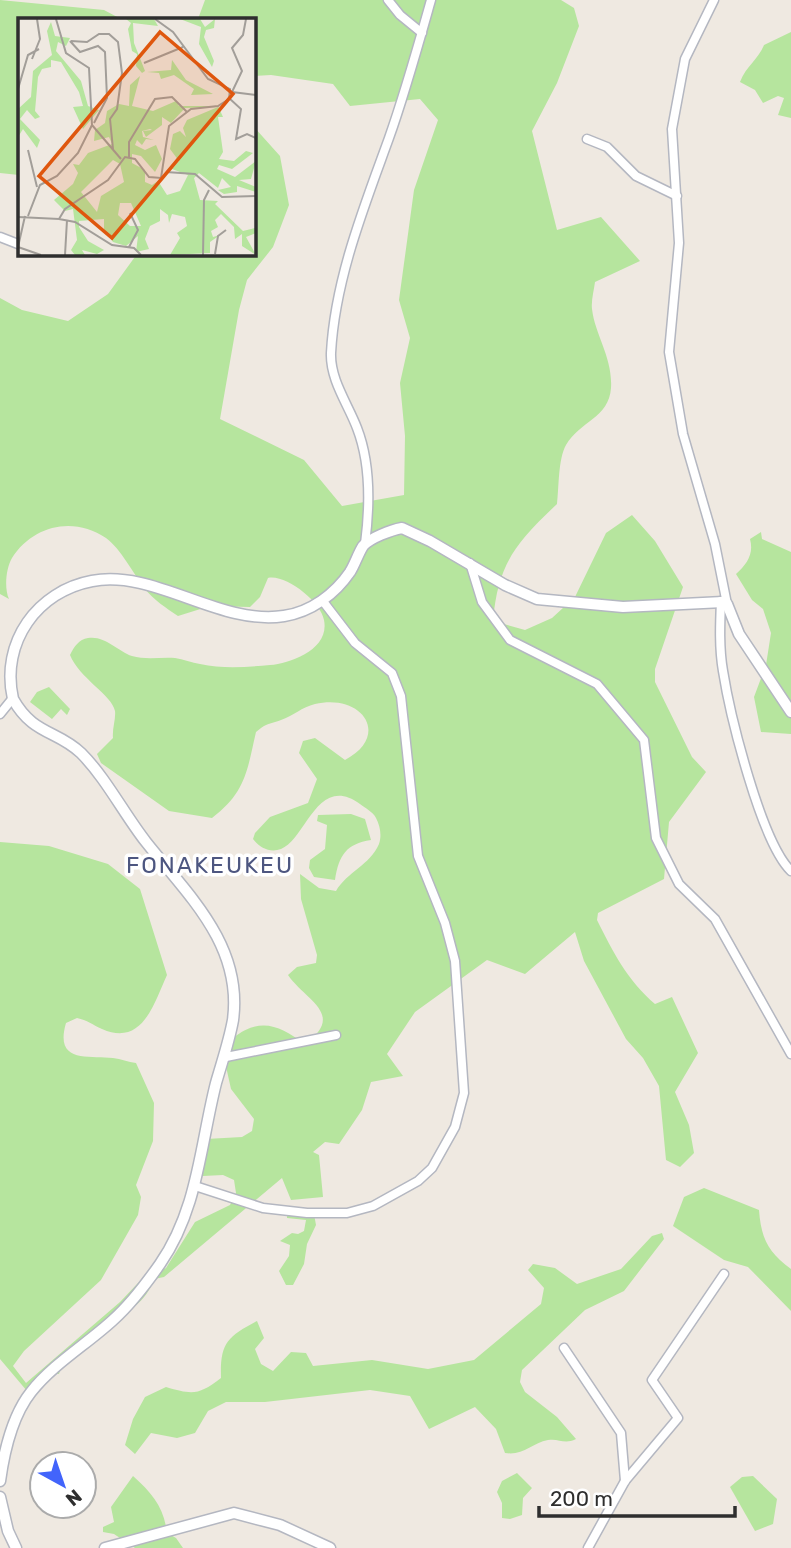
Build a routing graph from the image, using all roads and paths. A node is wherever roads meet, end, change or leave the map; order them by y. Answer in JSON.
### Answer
{"nodes":[{"id":1,"x":388,"y":0,"type":"edge"},
{"id":2,"x":431,"y":0,"type":"edge"},
{"id":3,"x":714,"y":0,"type":"edge"},
{"id":4,"x":422,"y":33,"type":"junction"},
{"id":5,"x":587,"y":139,"type":"dead end"},
{"id":6,"x":677,"y":196,"type":"junction"},
{"id":7,"x":0,"y":237,"type":"edge"},
{"id":8,"x":18,"y":244,"type":"edge"},
{"id":9,"x":365,"y":544,"type":"junction"},
{"id":10,"x":470,"y":563,"type":"junction"},
{"id":11,"x":322,"y":600,"type":"junction"},
{"id":12,"x":724,"y":603,"type":"junction"},
{"id":13,"x":13,"y":698,"type":"junction"},
{"id":14,"x":791,"y":712,"type":"edge"},
{"id":15,"x":0,"y":714,"type":"edge"},
{"id":16,"x":791,"y":871,"type":"edge"},
{"id":17,"x":336,"y":1035,"type":"dead end"},
{"id":18,"x":791,"y":1054,"type":"edge"},
{"id":19,"x":226,"y":1057,"type":"junction"},
{"id":20,"x":195,"y":1186,"type":"junction"},
{"id":21,"x":724,"y":1274,"type":"dead end"},
{"id":22,"x":564,"y":1348,"type":"dead end"},
{"id":23,"x":0,"y":1481,"type":"edge"},
{"id":24,"x":625,"y":1481,"type":"junction"},
{"id":25,"x":0,"y":1497,"type":"edge"},
{"id":26,"x":0,"y":1504,"type":"edge"},
{"id":27,"x":16,"y":1548,"type":"edge"},
{"id":28,"x":105,"y":1548,"type":"edge"},
{"id":29,"x":330,"y":1548,"type":"edge"},
{"id":30,"x":588,"y":1548,"type":"edge"}],
"edges":[{"from":1,"to":4,"type":"street"},
{"from":2,"to":4,"type":"street"},
{"from":3,"to":6,"type":"street"},
{"from":4,"to":9,"type":"street"},
{"from":5,"to":6,"type":"street"},
{"from":6,"to":12,"type":"street"},
{"from":7,"to":8,"type":"street"},
{"from":9,"to":10,"type":"street"},
{"from":9,"to":11,"type":"street"},
{"from":10,"to":12,"type":"street"},
{"from":10,"to":18,"type":"street"},
{"from":11,"to":13,"type":"street"},
{"from":11,"to":20,"type":"street"},
{"from":12,"to":14,"type":"street"},
{"from":12,"to":16,"type":"street"},
{"from":13,"to":15,"type":"street"},
{"from":13,"to":19,"type":"street"},
{"from":17,"to":19,"type":"street"},
{"from":19,"to":20,"type":"street"},
{"from":20,"to":23,"type":"street"},
{"from":21,"to":24,"type":"street"},
{"from":22,"to":24,"type":"street"},
{"from":24,"to":30,"type":"street"},
{"from":25,"to":26,"type":"street"},
{"from":26,"to":27,"type":"street"},
{"from":28,"to":29,"type":"street"}]}
